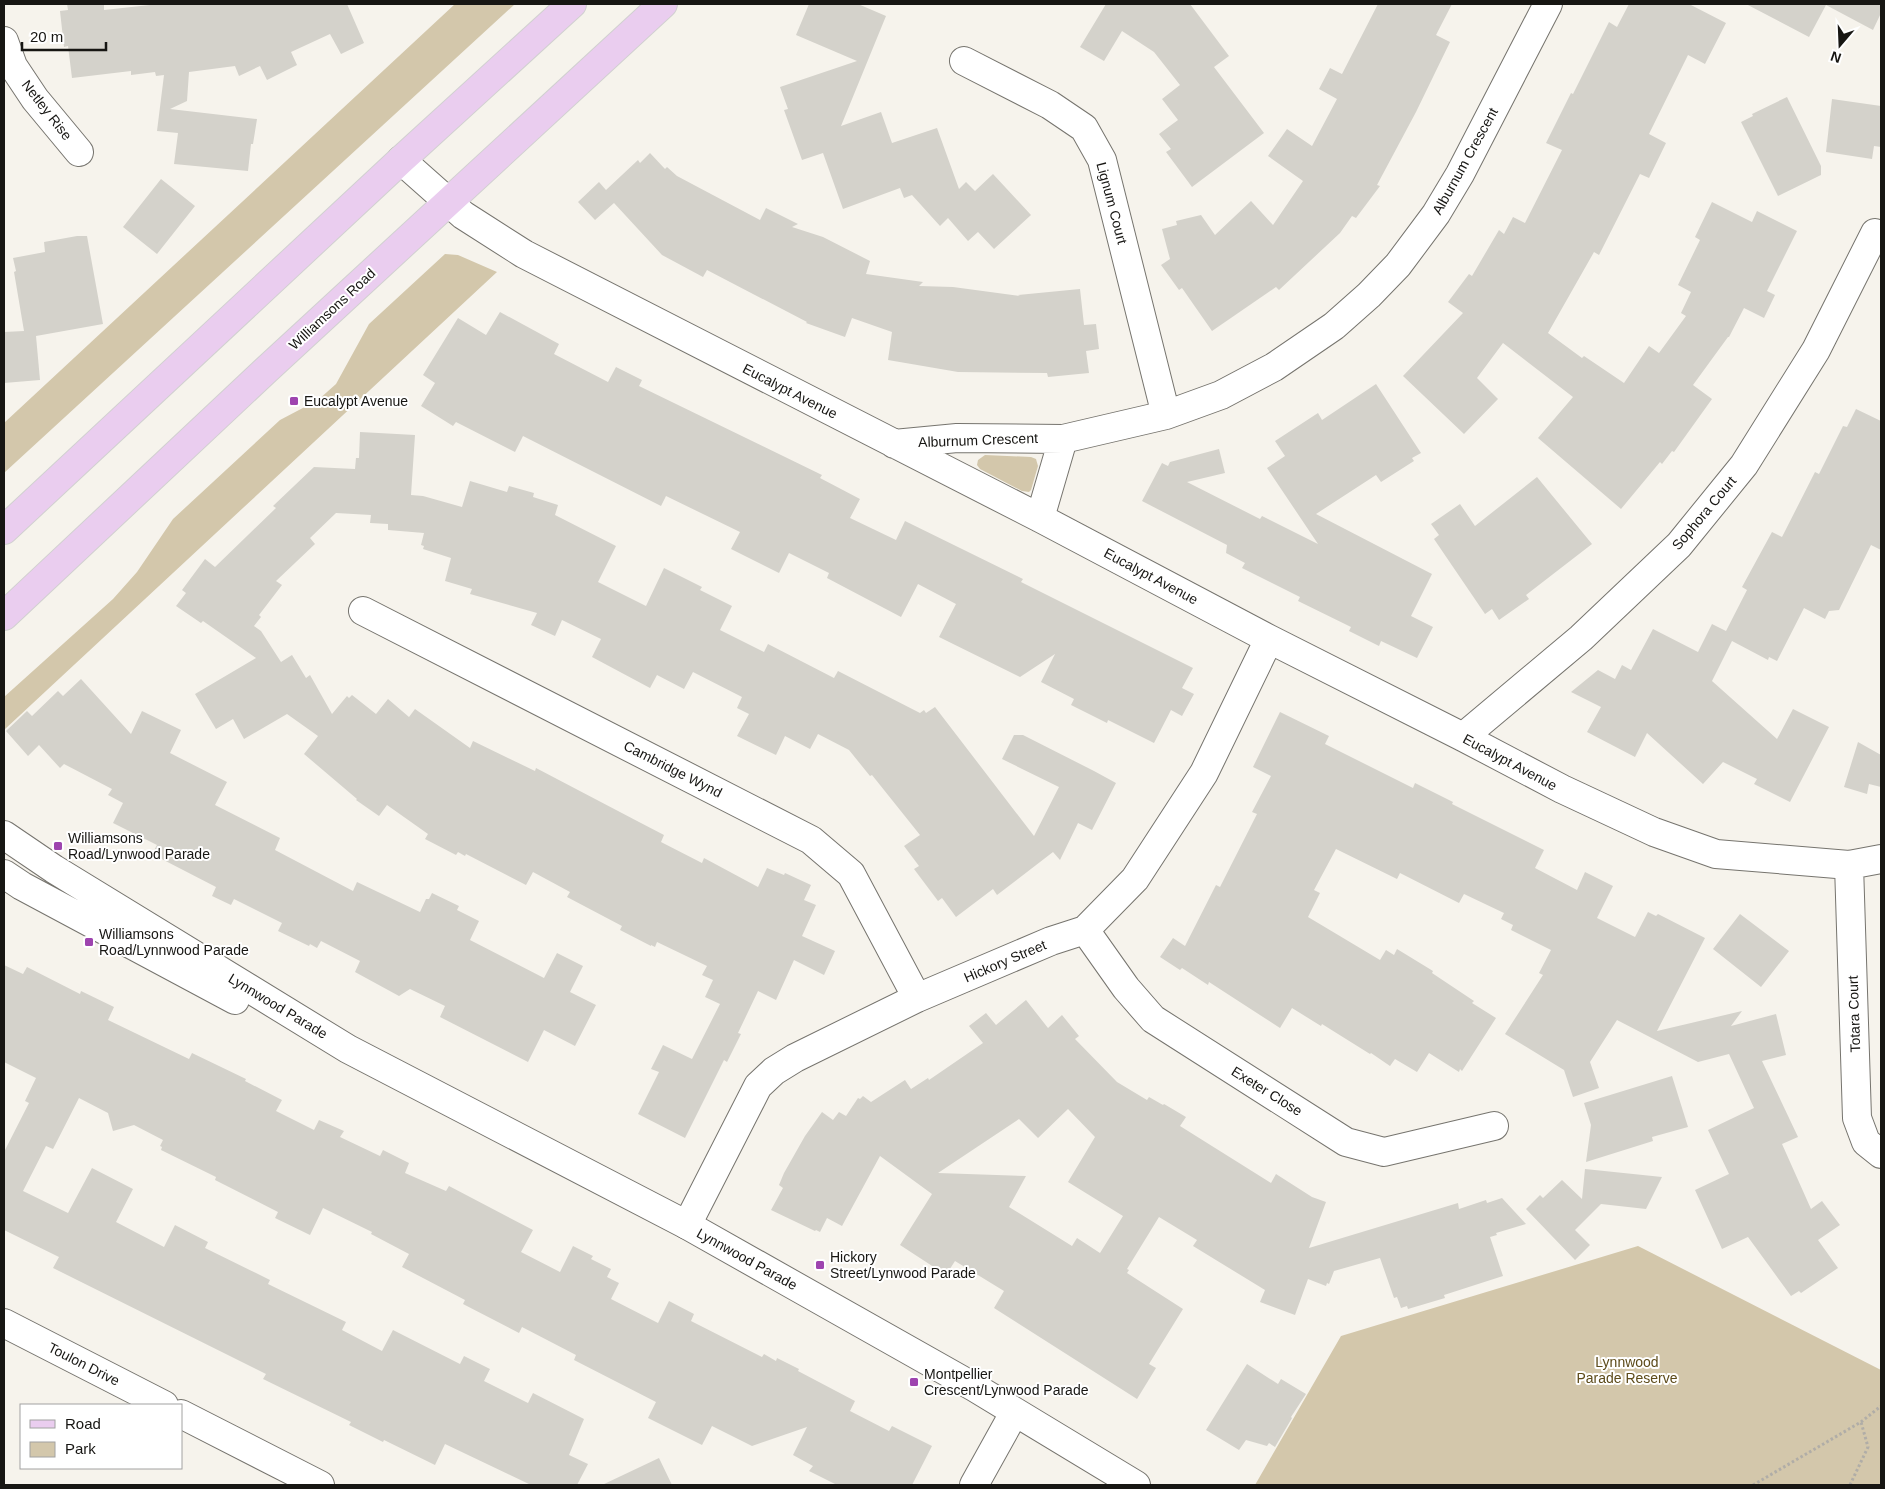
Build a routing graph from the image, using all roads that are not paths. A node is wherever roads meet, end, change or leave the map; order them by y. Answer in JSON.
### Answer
{"nodes":[{"id":1,"x":572,"y":4,"type":"edge"},
{"id":2,"x":663,"y":4,"type":"edge"},
{"id":3,"x":1548,"y":4,"type":"edge"},
{"id":4,"x":4,"y":41,"type":"edge"},
{"id":5,"x":964,"y":61,"type":"dead end"},
{"id":6,"x":79,"y":152,"type":"dead end"},
{"id":7,"x":401,"y":160,"type":"junction"},
{"id":8,"x":448,"y":202,"type":"junction"},
{"id":9,"x":1874,"y":233,"type":"dead end"},
{"id":10,"x":1166,"y":415,"type":"junction"},
{"id":11,"x":1064,"y":438,"type":"junction"},
{"id":12,"x":894,"y":444,"type":"junction"},
{"id":13,"x":1040,"y":518,"type":"junction"},
{"id":14,"x":4,"y":530,"type":"edge"},
{"id":15,"x":363,"y":611,"type":"dead end"},
{"id":16,"x":4,"y":616,"type":"edge"},
{"id":17,"x":1269,"y":639,"type":"junction"},
{"id":18,"x":1463,"y":736,"type":"junction"},
{"id":19,"x":4,"y":835,"type":"edge"},
{"id":20,"x":1881,"y":859,"type":"edge"},
{"id":21,"x":1849,"y":865,"type":"junction"},
{"id":22,"x":4,"y":874,"type":"edge"},
{"id":23,"x":1085,"y":930,"type":"junction"},
{"id":24,"x":917,"y":998,"type":"junction"},
{"id":25,"x":348,"y":1049,"type":"junction"},
{"id":26,"x":1494,"y":1126,"type":"dead end"},
{"id":27,"x":1881,"y":1154,"type":"edge"},
{"id":28,"x":687,"y":1225,"type":"junction"},
{"id":29,"x":4,"y":1323,"type":"edge"},
{"id":30,"x":162,"y":1404,"type":"edge"},
{"id":31,"x":1014,"y":1412,"type":"junction"},
{"id":32,"x":182,"y":1415,"type":"edge"},
{"id":33,"x":320,"y":1485,"type":"edge"},
{"id":34,"x":974,"y":1485,"type":"edge"},
{"id":35,"x":1136,"y":1485,"type":"edge"}],
"edges":[{"from":1,"to":7,"type":"main road"},
{"from":2,"to":8,"type":"main road","name":"Williamsons Road"},
{"from":3,"to":10,"type":"street","name":"Alburnum Crescent"},
{"from":4,"to":6,"type":"street","name":"Netley Rise"},
{"from":5,"to":10,"type":"street","name":"Lignum Court"},
{"from":7,"to":8,"type":"street","name":"Eucalypt Avenue"},
{"from":7,"to":14,"type":"main road"},
{"from":8,"to":12,"type":"street","name":"Eucalypt Avenue"},
{"from":8,"to":16,"type":"main road","name":"Williamsons Road"},
{"from":9,"to":18,"type":"street","name":"Sophora Court"},
{"from":10,"to":11,"type":"street","name":"Alburnum Crescent"},
{"from":11,"to":12,"type":"street","name":"Alburnum Crescent"},
{"from":11,"to":13,"type":"street"},
{"from":12,"to":13,"type":"street","name":"Eucalypt Avenue"},
{"from":13,"to":17,"type":"street","name":"Eucalypt Avenue"},
{"from":15,"to":24,"type":"street","name":"Cambridge Wynd"},
{"from":17,"to":18,"type":"street","name":"Eucalypt Avenue"},
{"from":17,"to":23,"type":"street","name":"Hickory Street"},
{"from":18,"to":21,"type":"street","name":"Eucalypt Avenue"},
{"from":19,"to":25,"type":"street","name":"Lynnwood Parade"},
{"from":20,"to":21,"type":"street","name":"Eucalypt Avenue"},
{"from":21,"to":27,"type":"street","name":"Totara Court"},
{"from":22,"to":25,"type":"street","name":"Lynnwood Parade"},
{"from":23,"to":24,"type":"street","name":"Hickory Street"},
{"from":23,"to":26,"type":"street","name":"Exeter Close"},
{"from":24,"to":28,"type":"street","name":"Hickory Street"},
{"from":25,"to":28,"type":"street","name":"Lynnwood Parade"},
{"from":28,"to":31,"type":"street","name":"Lynnwood Parade"},
{"from":29,"to":30,"type":"street","name":"Toulon Drive"},
{"from":31,"to":34,"type":"street"},
{"from":31,"to":35,"type":"street","name":"Lynnwood Parade"},
{"from":32,"to":33,"type":"street"}]}
